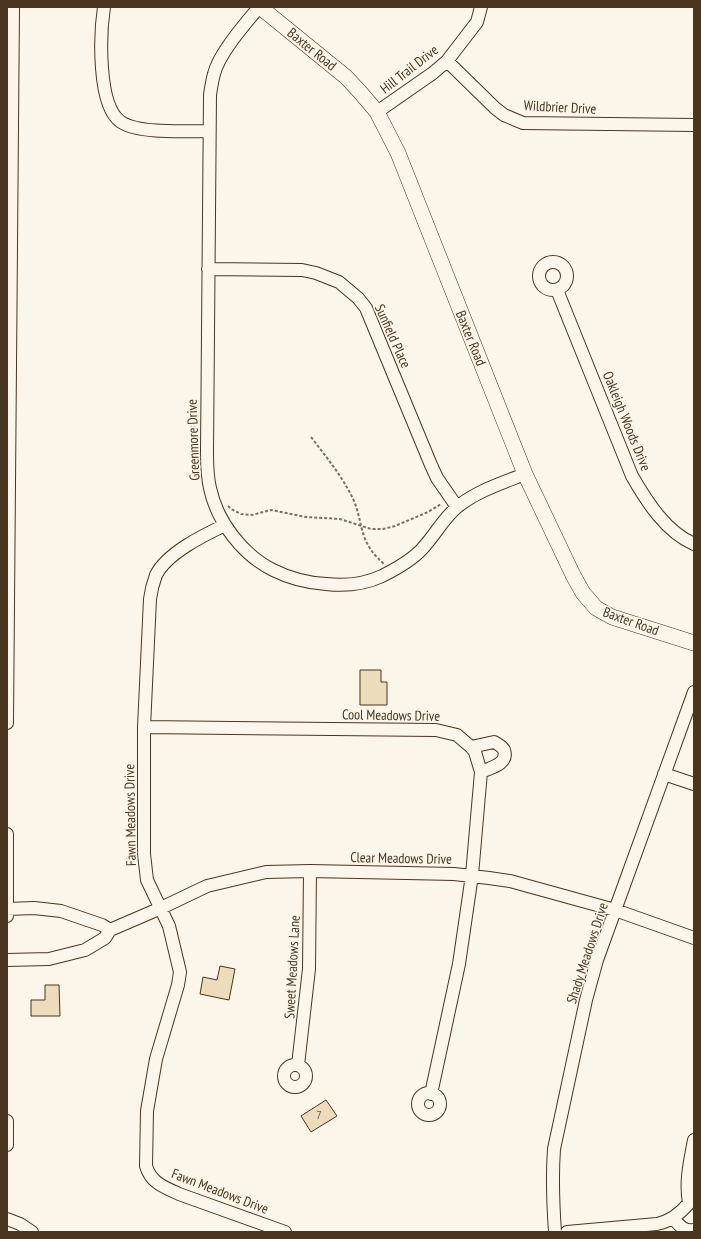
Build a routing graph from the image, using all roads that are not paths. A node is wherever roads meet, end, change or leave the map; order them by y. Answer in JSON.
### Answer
{"nodes":[{"id":1,"x":13,"y":7,"type":"edge"},
{"id":2,"x":104,"y":7,"type":"edge"},
{"id":3,"x":260,"y":7,"type":"edge"},
{"id":4,"x":481,"y":7,"type":"edge"},
{"id":5,"x":447,"y":61,"type":"junction"},
{"id":6,"x":377,"y":112,"type":"junction"},
{"id":7,"x":694,"y":125,"type":"edge"},
{"id":8,"x":209,"y":132,"type":"junction"},
{"id":9,"x":9,"y":218,"type":"edge"},
{"id":10,"x":9,"y":240,"type":"edge"},
{"id":11,"x":208,"y":269,"type":"junction"},
{"id":12,"x":557,"y":290,"type":"dead end"},
{"id":13,"x":525,"y":474,"type":"junction"},
{"id":14,"x":458,"y":507,"type":"junction"},
{"id":15,"x":225,"y":524,"type":"junction"},
{"id":16,"x":694,"y":544,"type":"edge"},
{"id":17,"x":8,"y":566,"type":"edge"},
{"id":18,"x":8,"y":621,"type":"edge"},
{"id":19,"x":694,"y":643,"type":"edge"},
{"id":20,"x":694,"y":692,"type":"edge"},
{"id":21,"x":7,"y":723,"type":"edge"},
{"id":22,"x":144,"y":727,"type":"junction"},
{"id":23,"x":471,"y":747,"type":"junction"},
{"id":24,"x":481,"y":772,"type":"junction"},
{"id":25,"x":664,"y":774,"type":"junction"},
{"id":26,"x":694,"y":784,"type":"edge"},
{"id":27,"x":7,"y":834,"type":"edge"},
{"id":28,"x":310,"y":870,"type":"junction"},
{"id":29,"x":472,"y":875,"type":"junction"},
{"id":30,"x":161,"y":908,"type":"junction"},
{"id":31,"x":7,"y":909,"type":"edge"},
{"id":32,"x":615,"y":910,"type":"junction"},
{"id":33,"x":7,"y":916,"type":"edge"},
{"id":34,"x":110,"y":930,"type":"junction"},
{"id":35,"x":694,"y":938,"type":"edge"},
{"id":36,"x":7,"y":960,"type":"edge"},
{"id":37,"x":298,"y":1065,"type":"dead end"},
{"id":38,"x":431,"y":1094,"type":"dead end"},
{"id":39,"x":7,"y":1121,"type":"edge"},
{"id":40,"x":694,"y":1140,"type":"edge"},
{"id":41,"x":7,"y":1145,"type":"edge"},
{"id":42,"x":685,"y":1211,"type":"edge"},
{"id":43,"x":7,"y":1219,"type":"edge"},
{"id":44,"x":694,"y":1230,"type":"edge"},
{"id":45,"x":32,"y":1232,"type":"edge"},
{"id":46,"x":285,"y":1232,"type":"edge"},
{"id":47,"x":555,"y":1232,"type":"edge"},
{"id":48,"x":567,"y":1232,"type":"edge"}],
"edges":[{"from":1,"to":9,"type":"street"},
{"from":2,"to":8,"type":"street"},
{"from":3,"to":6,"type":"main road","name":"Baxter Road"},
{"from":3,"to":8,"type":"street","name":"Greenmore Drive"},
{"from":4,"to":5,"type":"street","name":"Hill Trail Drive"},
{"from":5,"to":6,"type":"street","name":"Hill Trail Drive"},
{"from":5,"to":7,"type":"street","name":"Wildbrier Drive"},
{"from":6,"to":13,"type":"main road","name":"Baxter Road"},
{"from":8,"to":11,"type":"street","name":"Greenmore Drive"},
{"from":9,"to":10,"type":"street"},
{"from":10,"to":17,"type":"street"},
{"from":11,"to":14,"type":"street","name":"Sunfield Place"},
{"from":11,"to":15,"type":"street","name":"Greenmore Drive"},
{"from":12,"to":16,"type":"street","name":"Oakleigh Woods Drive"},
{"from":13,"to":14,"type":"street","name":"Greenmore Drive"},
{"from":13,"to":19,"type":"main road","name":"Baxter Road"},
{"from":14,"to":15,"type":"street","name":"Greenmore Drive"},
{"from":15,"to":22,"type":"street","name":"Fawn Meadows Drive"},
{"from":17,"to":18,"type":"street"},
{"from":18,"to":21,"type":"street"},
{"from":20,"to":25,"type":"street","name":"Shady Meadows Drive"},
{"from":22,"to":23,"type":"street","name":"Cool Meadows Drive"},
{"from":22,"to":30,"type":"street","name":"Fawn Meadows Drive"},
{"from":23,"to":24,"type":"street"},
{"from":23,"to":24,"type":"street"},
{"from":24,"to":29,"type":"street"},
{"from":25,"to":26,"type":"street"},
{"from":25,"to":32,"type":"street","name":"Shady Meadows Drive"},
{"from":27,"to":31,"type":"street"},
{"from":28,"to":29,"type":"street","name":"Clear Meadows Drive"},
{"from":28,"to":30,"type":"street","name":"Clear Meadows Drive"},
{"from":28,"to":37,"type":"street","name":"Sweet Meadows Lane"},
{"from":29,"to":32,"type":"street","name":"Clear Meadows Drive"},
{"from":29,"to":38,"type":"street"},
{"from":30,"to":34,"type":"street","name":"Clear Meadows Drive"},
{"from":30,"to":46,"type":"street","name":"Fawn Meadows Drive"},
{"from":31,"to":33,"type":"street"},
{"from":31,"to":34,"type":"street"},
{"from":32,"to":35,"type":"street","name":"Clear Meadows Drive"},
{"from":32,"to":47,"type":"street","name":"Shady Meadows Drive"},
{"from":34,"to":36,"type":"street","name":"Clear Meadows Drive"},
{"from":39,"to":41,"type":"street"},
{"from":40,"to":42,"type":"street"},
{"from":42,"to":44,"type":"street"},
{"from":42,"to":48,"type":"street"},
{"from":43,"to":45,"type":"street"}]}
